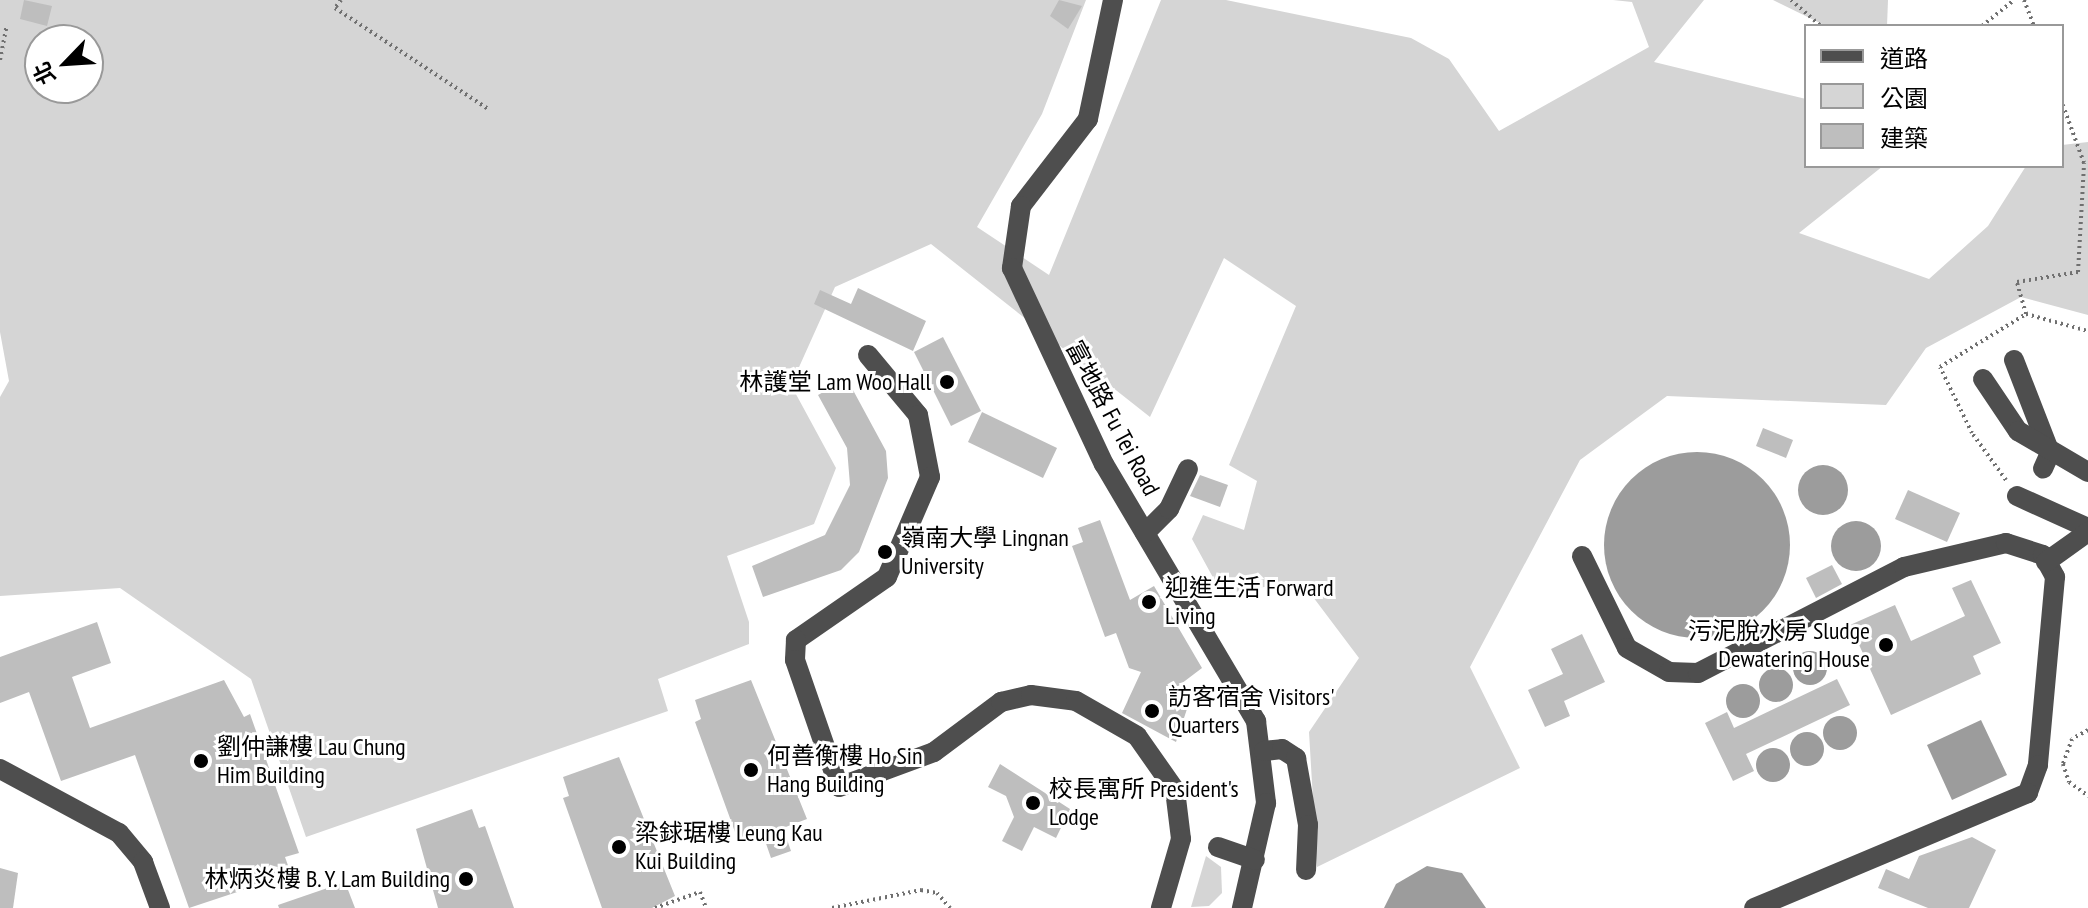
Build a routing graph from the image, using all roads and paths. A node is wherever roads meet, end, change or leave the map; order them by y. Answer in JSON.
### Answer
{"nodes":[{"id":1,"x":341,"y":0,"type":"edge"},
{"id":2,"x":1113,"y":0,"type":"edge"},
{"id":3,"x":1791,"y":0,"type":"edge"},
{"id":4,"x":2014,"y":0,"type":"edge"},
{"id":5,"x":2024,"y":0,"type":"edge"},
{"id":6,"x":1819,"y":24,"type":"edge"},
{"id":7,"x":1984,"y":24,"type":"edge"},
{"id":8,"x":2033,"y":24,"type":"edge"},
{"id":9,"x":6,"y":28,"type":"dead end"},
{"id":10,"x":0,"y":60,"type":"edge"},
{"id":11,"x":2064,"y":108,"type":"edge"},
{"id":12,"x":488,"y":109,"type":"dead end"},
{"id":13,"x":2026,"y":314,"type":"dead end"},
{"id":14,"x":868,"y":355,"type":"dead end"},
{"id":15,"x":2014,"y":360,"type":"dead end"},
{"id":16,"x":1983,"y":379,"type":"dead end"},
{"id":17,"x":2029,"y":398,"type":"junction"},
{"id":18,"x":2001,"y":411,"type":"junction"},
{"id":19,"x":2047,"y":461,"type":"junction"},
{"id":20,"x":1188,"y":469,"type":"dead end"},
{"id":21,"x":2088,"y":472,"type":"edge"},
{"id":22,"x":2017,"y":496,"type":"dead end"},
{"id":23,"x":2088,"y":530,"type":"edge"},
{"id":24,"x":1145,"y":533,"type":"junction"},
{"id":25,"x":1582,"y":556,"type":"dead end"},
{"id":26,"x":2046,"y":562,"type":"junction"},
{"id":27,"x":2088,"y":730,"type":"edge"},
{"id":28,"x":1264,"y":751,"type":"junction"},
{"id":29,"x":0,"y":769,"type":"edge"},
{"id":30,"x":2088,"y":796,"type":"edge"},
{"id":31,"x":1218,"y":847,"type":"dead end"},
{"id":32,"x":1255,"y":860,"type":"junction"},
{"id":33,"x":1306,"y":870,"type":"dead end"},
{"id":34,"x":160,"y":908,"type":"edge"},
{"id":35,"x":655,"y":908,"type":"edge"},
{"id":36,"x":706,"y":908,"type":"edge"},
{"id":37,"x":832,"y":908,"type":"edge"},
{"id":38,"x":950,"y":908,"type":"edge"},
{"id":39,"x":1161,"y":908,"type":"edge"},
{"id":40,"x":1242,"y":908,"type":"edge"},
{"id":41,"x":1754,"y":908,"type":"edge"}],
"edges":[{"from":1,"to":12,"type":"path"},
{"from":2,"to":24,"type":"street","name":"富地路 Fu Tei Road"},
{"from":3,"to":6,"type":"path"},
{"from":4,"to":7,"type":"path"},
{"from":5,"to":8,"type":"path"},
{"from":9,"to":10,"type":"path"},
{"from":11,"to":13,"type":"path"},
{"from":14,"to":39,"type":"street"},
{"from":15,"to":17,"type":"street"},
{"from":16,"to":18,"type":"street"},
{"from":17,"to":18,"type":"street"},
{"from":17,"to":19,"type":"street"},
{"from":18,"to":19,"type":"street"},
{"from":19,"to":21,"type":"street"},
{"from":20,"to":24,"type":"street"},
{"from":22,"to":23,"type":"street"},
{"from":23,"to":26,"type":"street"},
{"from":24,"to":28,"type":"street","name":"富地路 Fu Tei Road"},
{"from":25,"to":26,"type":"street"},
{"from":26,"to":41,"type":"street"},
{"from":27,"to":30,"type":"path"},
{"from":28,"to":32,"type":"street","name":"富地路 Fu Tei Road"},
{"from":28,"to":33,"type":"street"},
{"from":29,"to":34,"type":"street"},
{"from":31,"to":32,"type":"street"},
{"from":32,"to":40,"type":"street","name":"富地路 Fu Tei Road"},
{"from":35,"to":36,"type":"path"},
{"from":37,"to":38,"type":"path"}]}
